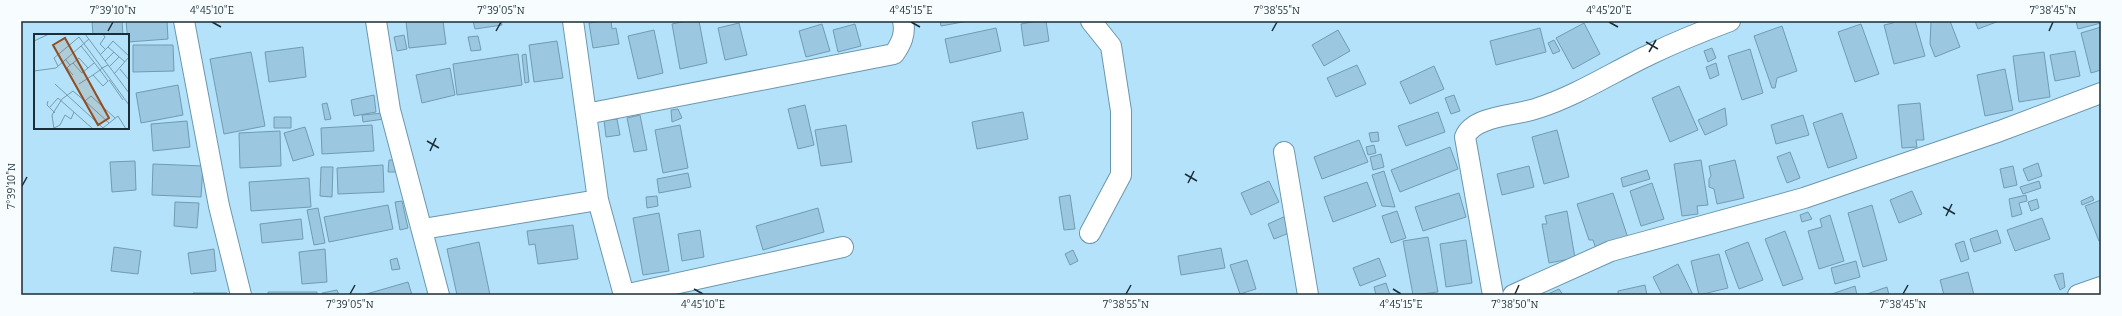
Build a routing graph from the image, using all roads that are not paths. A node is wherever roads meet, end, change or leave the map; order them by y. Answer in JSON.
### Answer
{"nodes":[{"id":1,"x":184,"y":21,"type":"edge"},
{"id":2,"x":376,"y":21,"type":"edge"},
{"id":3,"x":573,"y":21,"type":"edge"},
{"id":4,"x":903,"y":21,"type":"edge"},
{"id":5,"x":1091,"y":21,"type":"edge"},
{"id":6,"x":1730,"y":21,"type":"edge"},
{"id":7,"x":2101,"y":93,"type":"edge"},
{"id":8,"x":586,"y":114,"type":"junction"},
{"id":9,"x":1284,"y":152,"type":"dead end"},
{"id":10,"x":598,"y":200,"type":"junction"},
{"id":11,"x":423,"y":229,"type":"junction"},
{"id":12,"x":1090,"y":233,"type":"dead end"},
{"id":13,"x":843,"y":247,"type":"dead end"},
{"id":14,"x":2101,"y":287,"type":"edge"},
{"id":15,"x":241,"y":295,"type":"edge"},
{"id":16,"x":440,"y":295,"type":"edge"},
{"id":17,"x":1308,"y":295,"type":"edge"},
{"id":18,"x":1493,"y":295,"type":"edge"},
{"id":19,"x":1513,"y":295,"type":"edge"},
{"id":20,"x":2078,"y":295,"type":"edge"}],
"edges":[{"from":1,"to":15,"type":"street"},
{"from":2,"to":11,"type":"street"},
{"from":3,"to":8,"type":"street"},
{"from":4,"to":8,"type":"street"},
{"from":5,"to":12,"type":"street"},
{"from":6,"to":18,"type":"street"},
{"from":7,"to":19,"type":"street"},
{"from":8,"to":10,"type":"street"},
{"from":9,"to":17,"type":"street"},
{"from":10,"to":11,"type":"street"},
{"from":10,"to":13,"type":"street"},
{"from":11,"to":16,"type":"street"},
{"from":14,"to":20,"type":"street"}]}
